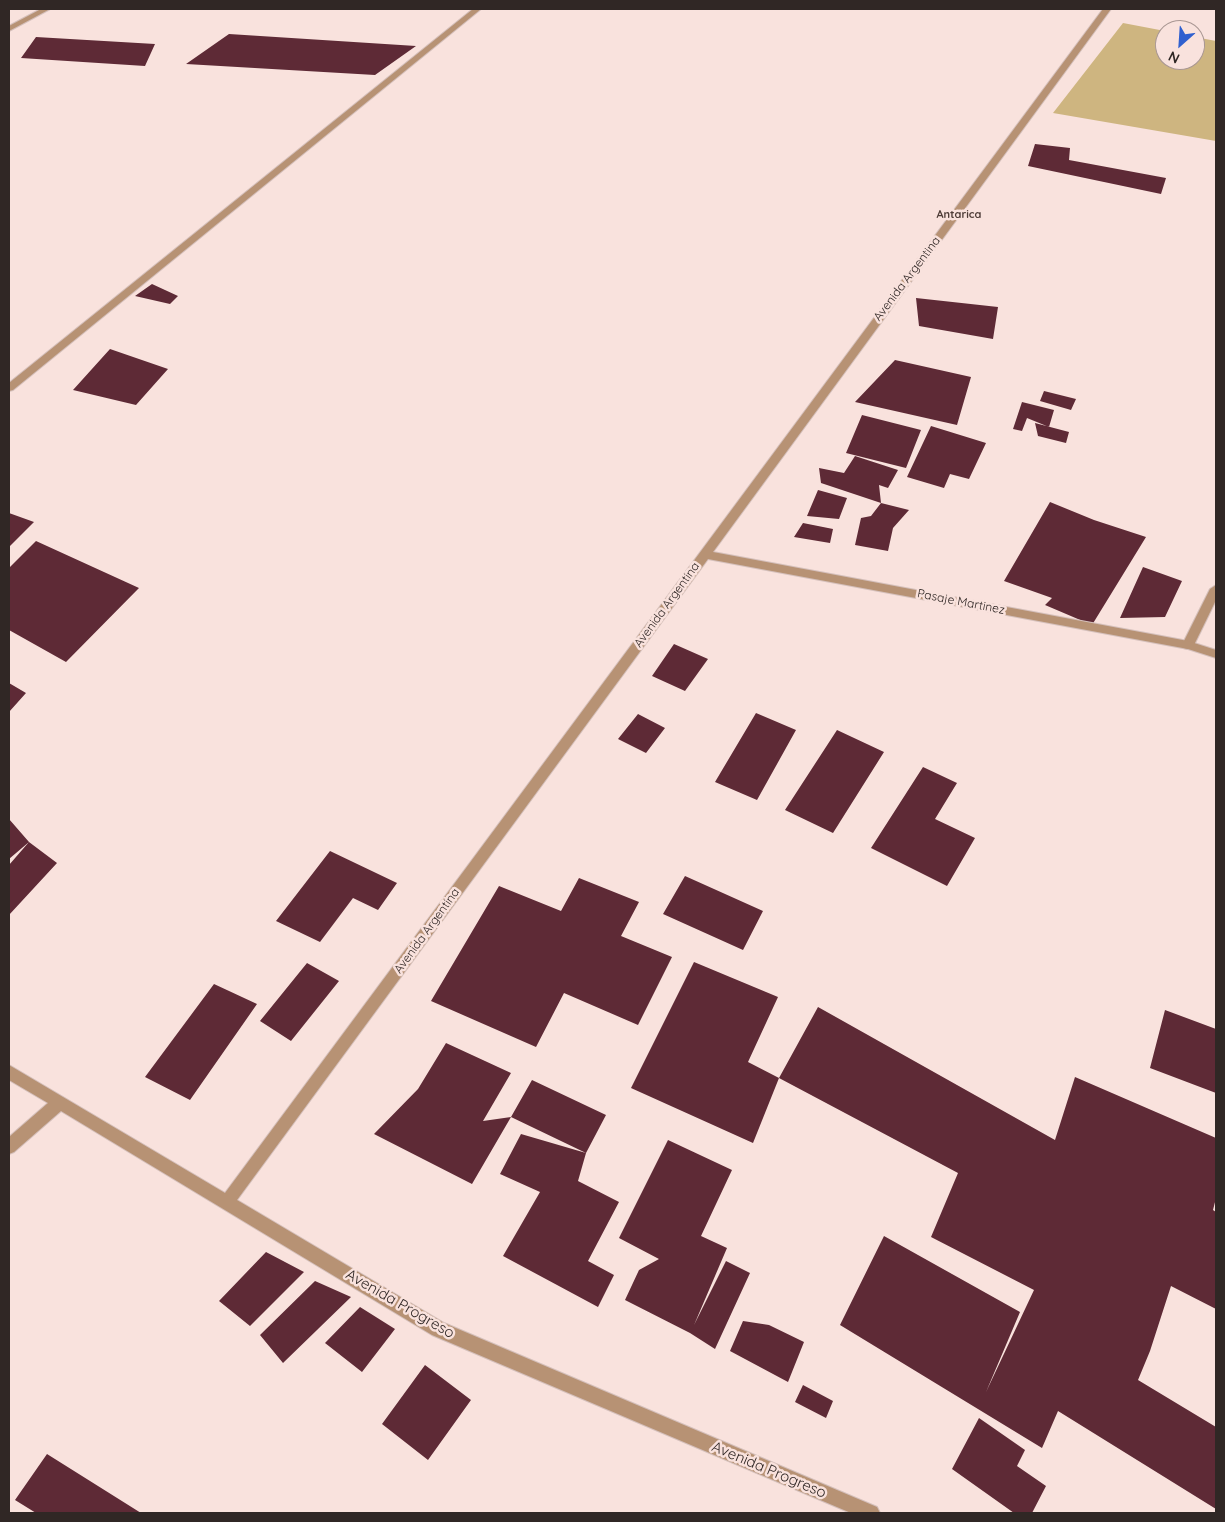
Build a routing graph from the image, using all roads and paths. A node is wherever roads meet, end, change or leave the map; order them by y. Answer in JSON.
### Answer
{"nodes":[{"id":1,"x":46,"y":9,"type":"edge"},
{"id":2,"x":477,"y":9,"type":"edge"},
{"id":3,"x":1107,"y":9,"type":"edge"},
{"id":4,"x":9,"y":29,"type":"edge"},
{"id":5,"x":9,"y":388,"type":"edge"},
{"id":6,"x":704,"y":554,"type":"junction"},
{"id":7,"x":1216,"y":589,"type":"edge"},
{"id":8,"x":1188,"y":645,"type":"junction"},
{"id":9,"x":1216,"y":654,"type":"edge"},
{"id":10,"x":9,"y":1072,"type":"edge"},
{"id":11,"x":60,"y":1102,"type":"junction"},
{"id":12,"x":9,"y":1147,"type":"edge"},
{"id":13,"x":228,"y":1202,"type":"junction"},
{"id":14,"x":871,"y":1513,"type":"edge"}],
"edges":[{"from":1,"to":4,"type":"street"},
{"from":2,"to":5,"type":"street"},
{"from":3,"to":6,"type":"street","name":"Avenida Argentina"},
{"from":6,"to":8,"type":"street","name":"Pasaje Martinez"},
{"from":6,"to":13,"type":"street","name":"Avenida Argentina"},
{"from":7,"to":8,"type":"street"},
{"from":8,"to":9,"type":"street","name":"Pasaje Martinez"},
{"from":10,"to":11,"type":"street","name":"Avenida Progreso"},
{"from":11,"to":12,"type":"street"},
{"from":11,"to":13,"type":"street","name":"Avenida Progreso"},
{"from":13,"to":14,"type":"street","name":"Avenida Progreso"}]}
